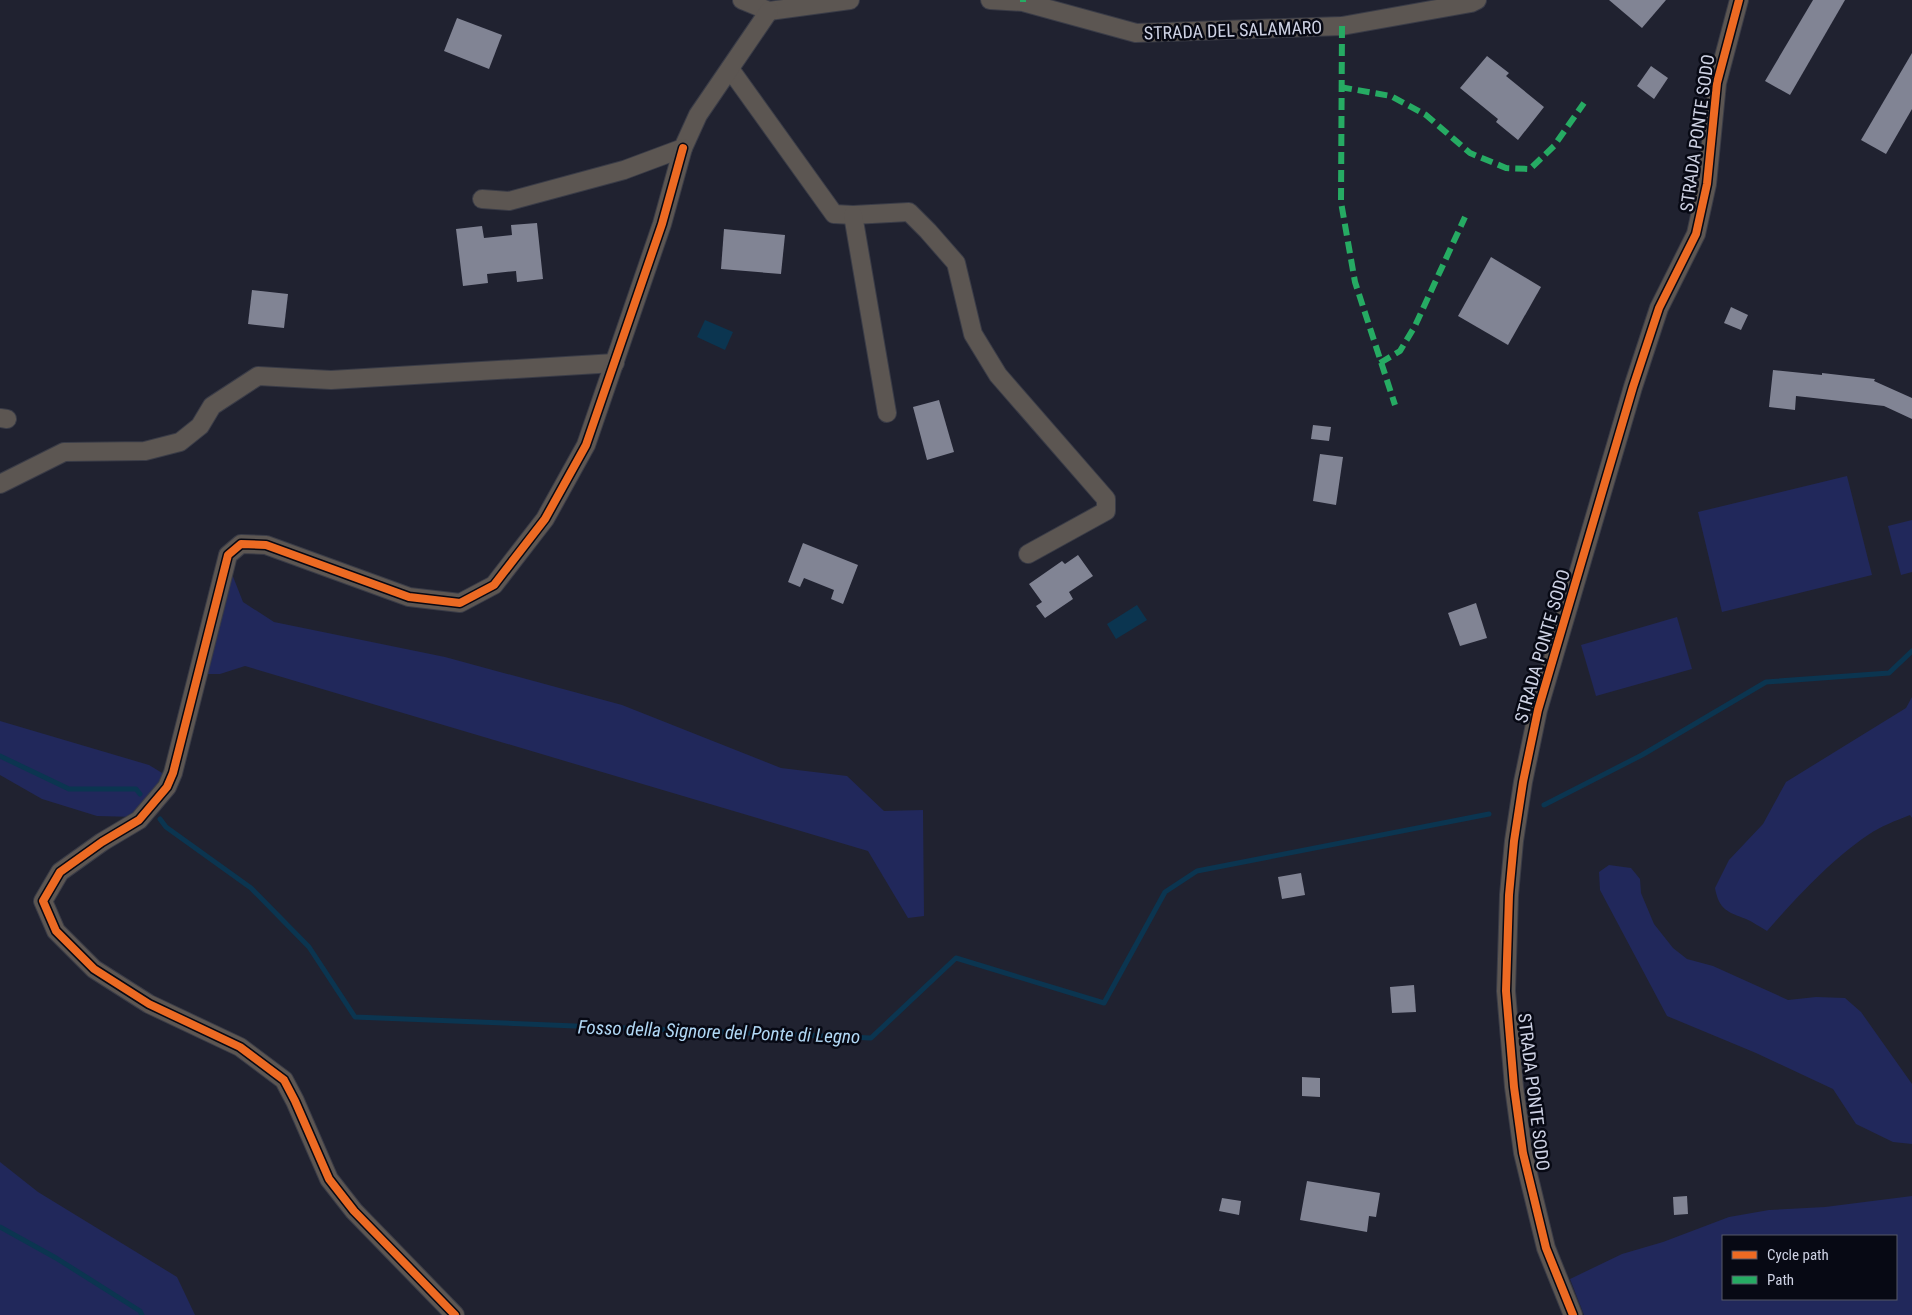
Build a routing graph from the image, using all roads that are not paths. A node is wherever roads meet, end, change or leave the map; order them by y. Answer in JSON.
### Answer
{"nodes":[{"id":1,"x":742,"y":0,"type":"edge"},
{"id":2,"x":850,"y":0,"type":"edge"},
{"id":3,"x":990,"y":0,"type":"edge"},
{"id":4,"x":1476,"y":0,"type":"edge"},
{"id":5,"x":1738,"y":0,"type":"edge"},
{"id":6,"x":769,"y":11,"type":"junction"},
{"id":7,"x":730,"y":70,"type":"junction"},
{"id":8,"x":683,"y":148,"type":"junction"},
{"id":9,"x":482,"y":198,"type":"dead end"},
{"id":10,"x":853,"y":216,"type":"junction"},
{"id":11,"x":614,"y":363,"type":"junction"},
{"id":12,"x":886,"y":413,"type":"dead end"},
{"id":13,"x":0,"y":484,"type":"edge"},
{"id":14,"x":1028,"y":554,"type":"dead end"},
{"id":15,"x":456,"y":1315,"type":"edge"},
{"id":16,"x":1573,"y":1315,"type":"edge"}],
"edges":[{"from":1,"to":6,"type":"street"},
{"from":2,"to":6,"type":"street"},
{"from":3,"to":4,"type":"street","name":"STRADA DEL SALAMARO"},
{"from":5,"to":16,"type":"street","name":"STRADA PONTE SODO"},
{"from":6,"to":7,"type":"street"},
{"from":7,"to":8,"type":"street"},
{"from":7,"to":10,"type":"street"},
{"from":8,"to":9,"type":"street"},
{"from":8,"to":11,"type":"street"},
{"from":10,"to":12,"type":"street"},
{"from":10,"to":14,"type":"street"},
{"from":11,"to":13,"type":"street"},
{"from":11,"to":15,"type":"street"}]}
